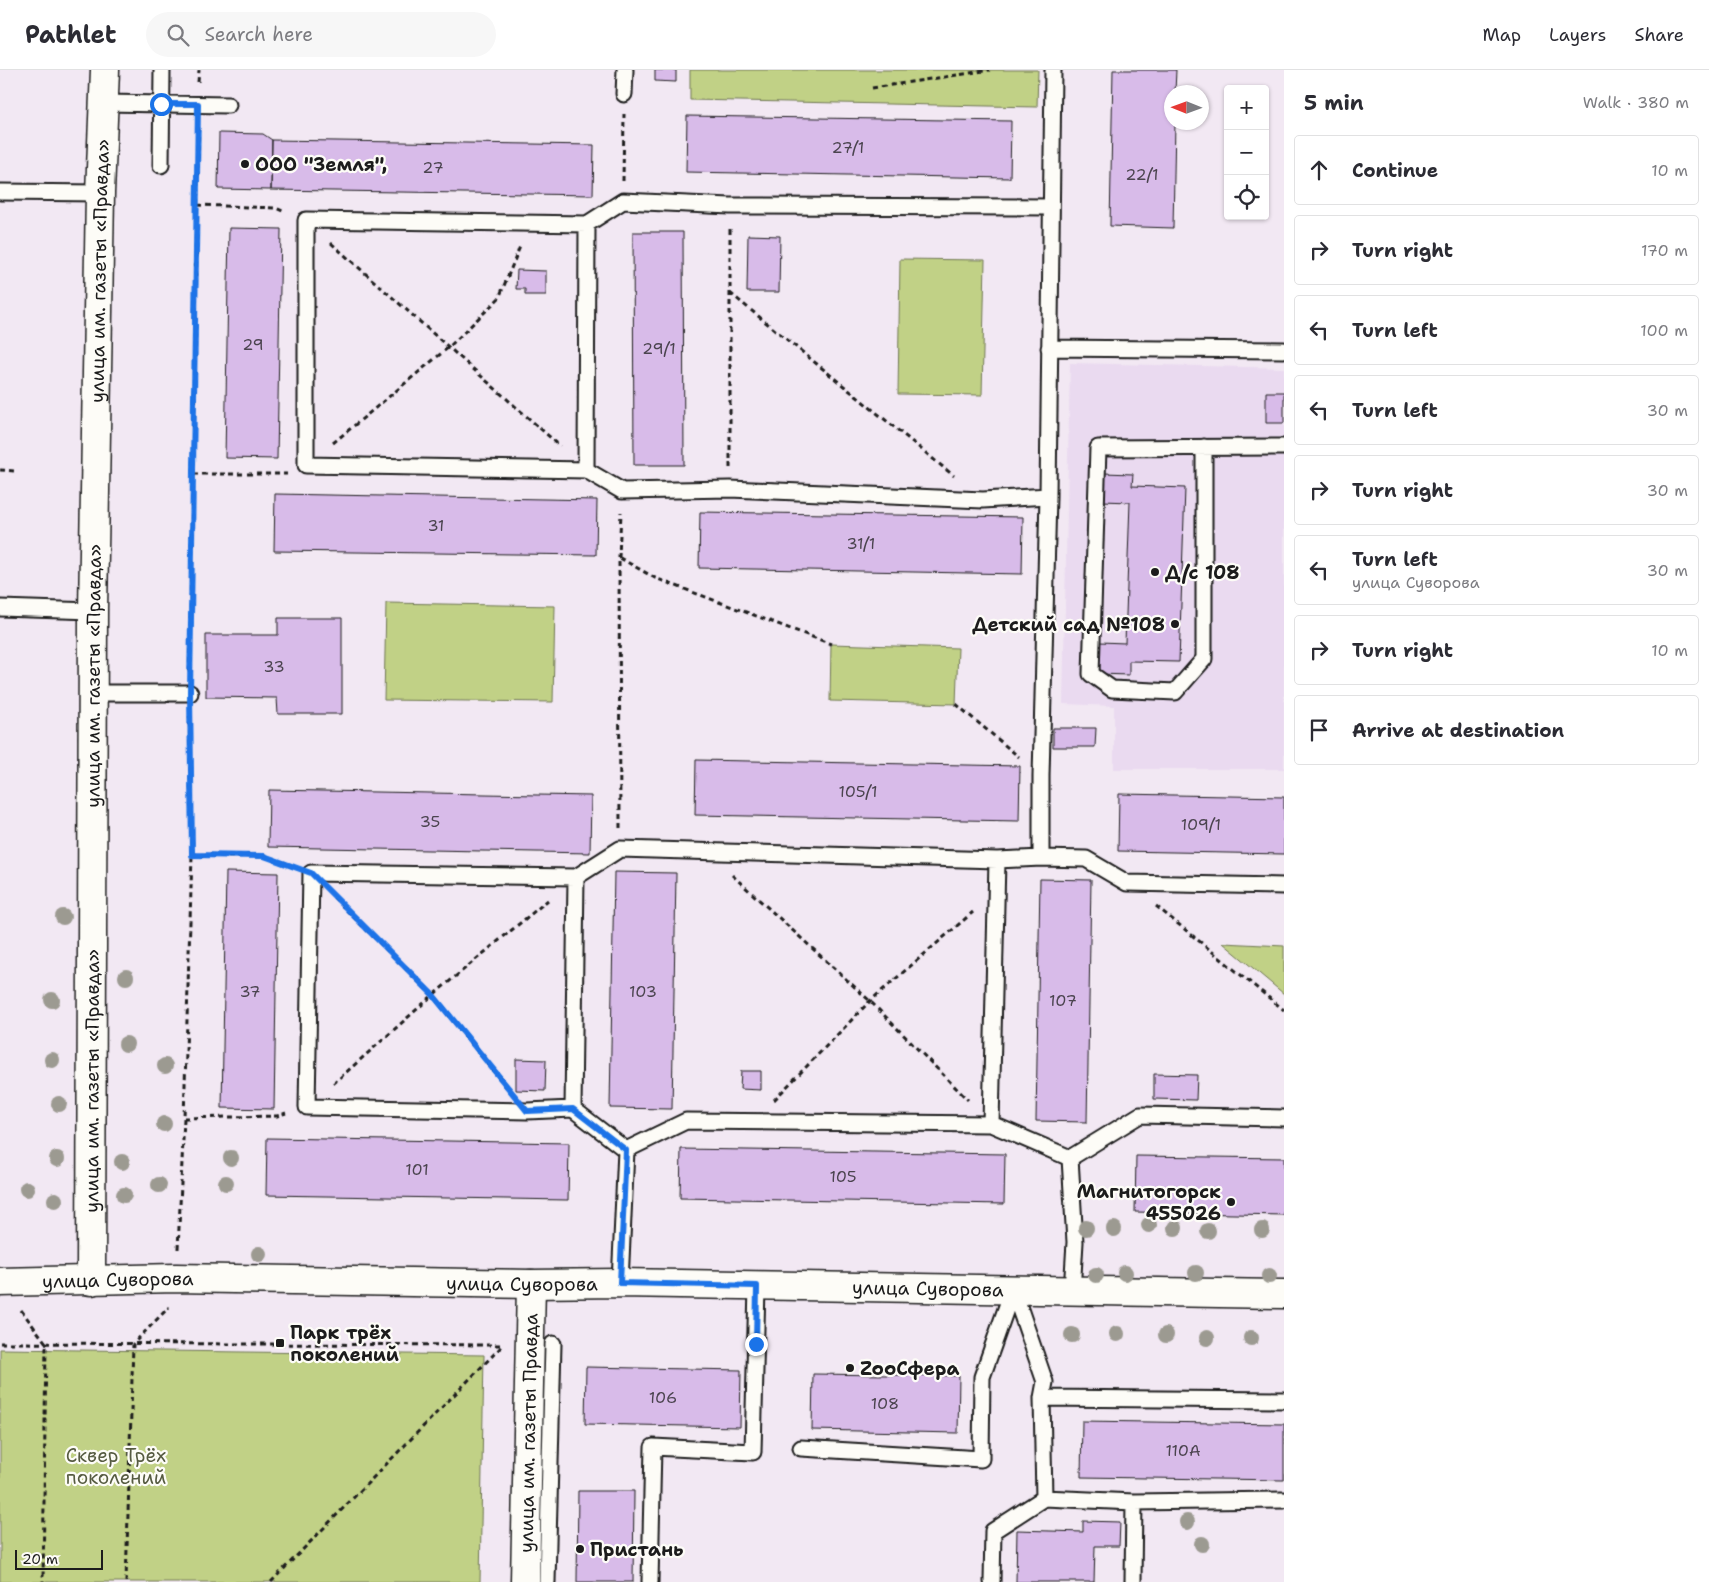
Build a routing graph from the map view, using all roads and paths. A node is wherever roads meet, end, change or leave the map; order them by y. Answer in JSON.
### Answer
{"nodes":[{"id":1,"x":104,"y":70,"type":"edge"},
{"id":2,"x":162,"y":70,"type":"edge"},
{"id":3,"x":198,"y":70,"type":"edge"},
{"id":4,"x":625,"y":70,"type":"edge"},
{"id":5,"x":990,"y":70,"type":"edge"},
{"id":6,"x":1053,"y":70,"type":"edge"},
{"id":7,"x":872,"y":88,"type":"dead end"},
{"id":8,"x":624,"y":94,"type":"joint"},
{"id":9,"x":104,"y":102,"type":"junction"},
{"id":10,"x":161,"y":104,"type":"junction"},
{"id":11,"x":198,"y":104,"type":"junction"},
{"id":12,"x":228,"y":105,"type":"dead end"},
{"id":13,"x":160,"y":165,"type":"dead end"},
{"id":14,"x":0,"y":192,"type":"edge"},
{"id":15,"x":100,"y":193,"type":"junction"},
{"id":16,"x":623,"y":201,"type":"junction"},
{"id":17,"x":197,"y":205,"type":"junction"},
{"id":18,"x":730,"y":206,"type":"junction"},
{"id":19,"x":1051,"y":207,"type":"junction"},
{"id":20,"x":306,"y":220,"type":"junction"},
{"id":21,"x":529,"y":223,"type":"junction"},
{"id":22,"x":587,"y":224,"type":"junction"},
{"id":23,"x":730,"y":293,"type":"junction"},
{"id":24,"x":449,"y":347,"type":"junction"},
{"id":25,"x":1049,"y":348,"type":"junction"},
{"id":26,"x":1284,"y":350,"type":"edge"},
{"id":27,"x":1204,"y":447,"type":"junction"},
{"id":28,"x":1284,"y":447,"type":"edge"},
{"id":29,"x":306,"y":465,"type":"junction"},
{"id":30,"x":0,"y":470,"type":"edge"},
{"id":31,"x":586,"y":470,"type":"junction"},
{"id":32,"x":15,"y":471,"type":"dead end"},
{"id":33,"x":193,"y":474,"type":"junction"},
{"id":34,"x":730,"y":489,"type":"junction"},
{"id":35,"x":622,"y":491,"type":"junction"},
{"id":36,"x":1048,"y":496,"type":"junction"},
{"id":37,"x":983,"y":500,"type":"junction"},
{"id":38,"x":619,"y":557,"type":"junction"},
{"id":39,"x":0,"y":608,"type":"edge"},
{"id":40,"x":93,"y":611,"type":"junction"},
{"id":41,"x":831,"y":644,"type":"dead end"},
{"id":42,"x":190,"y":692,"type":"junction"},
{"id":43,"x":94,"y":693,"type":"junction"},
{"id":44,"x":956,"y":704,"type":"dead end"},
{"id":45,"x":1041,"y":776,"type":"junction"},
{"id":46,"x":620,"y":849,"type":"junction"},
{"id":47,"x":706,"y":851,"type":"junction"},
{"id":48,"x":192,"y":855,"type":"junction"},
{"id":49,"x":1041,"y":858,"type":"junction"},
{"id":50,"x":997,"y":860,"type":"junction"},
{"id":51,"x":311,"y":873,"type":"junction"},
{"id":52,"x":576,"y":877,"type":"junction"},
{"id":53,"x":1127,"y":883,"type":"junction"},
{"id":54,"x":1284,"y":886,"type":"edge"},
{"id":55,"x":996,"y":892,"type":"junction"},
{"id":56,"x":433,"y":995,"type":"junction"},
{"id":57,"x":870,"y":1001,"type":"junction"},
{"id":58,"x":1284,"y":1010,"type":"edge"},
{"id":59,"x":307,"y":1107,"type":"junction"},
{"id":60,"x":573,"y":1109,"type":"junction"},
{"id":61,"x":527,"y":1111,"type":"junction"},
{"id":62,"x":184,"y":1118,"type":"junction"},
{"id":63,"x":1284,"y":1118,"type":"edge"},
{"id":64,"x":754,"y":1120,"type":"junction"},
{"id":65,"x":991,"y":1124,"type":"junction"},
{"id":66,"x":626,"y":1150,"type":"junction"},
{"id":67,"x":1070,"y":1158,"type":"junction"},
{"id":68,"x":177,"y":1255,"type":"dead end"},
{"id":69,"x":91,"y":1281,"type":"junction"},
{"id":70,"x":0,"y":1282,"type":"edge"},
{"id":71,"x":620,"y":1283,"type":"junction"},
{"id":72,"x":531,"y":1284,"type":"junction"},
{"id":73,"x":757,"y":1286,"type":"junction"},
{"id":74,"x":1013,"y":1289,"type":"junction"},
{"id":75,"x":1072,"y":1292,"type":"junction"},
{"id":76,"x":1284,"y":1294,"type":"edge"},
{"id":77,"x":175,"y":1301,"type":"dead end"},
{"id":78,"x":17,"y":1306,"type":"dead end"},
{"id":79,"x":0,"y":1343,"type":"edge"},
{"id":80,"x":46,"y":1344,"type":"junction"},
{"id":81,"x":133,"y":1344,"type":"junction"},
{"id":82,"x":553,"y":1344,"type":"dead end"},
{"id":83,"x":1042,"y":1398,"type":"junction"},
{"id":84,"x":1284,"y":1400,"type":"edge"},
{"id":85,"x":800,"y":1448,"type":"dead end"},
{"id":86,"x":1044,"y":1498,"type":"junction"},
{"id":87,"x":1284,"y":1500,"type":"edge"},
{"id":88,"x":1134,"y":1502,"type":"junction"},
{"id":89,"x":43,"y":1582,"type":"edge"},
{"id":90,"x":126,"y":1582,"type":"edge"},
{"id":91,"x":271,"y":1582,"type":"edge"},
{"id":92,"x":525,"y":1582,"type":"edge"},
{"id":93,"x":547,"y":1582,"type":"edge"},
{"id":94,"x":650,"y":1582,"type":"edge"},
{"id":95,"x":992,"y":1582,"type":"edge"},
{"id":96,"x":1133,"y":1582,"type":"edge"}],
"edges":[{"from":1,"to":9,"type":"street","name":"улица им. газеты «Правда»"},
{"from":2,"to":10,"type":"lane"},
{"from":3,"to":11,"type":"path"},
{"from":4,"to":8,"type":"lane"},
{"from":5,"to":7,"type":"path"},
{"from":6,"to":19,"type":"lane"},
{"from":8,"to":16,"type":"path"},
{"from":9,"to":10,"type":"lane"},
{"from":9,"to":15,"type":"street","name":"улица им. газеты «Правда»"},
{"from":10,"to":11,"type":"lane"},
{"from":10,"to":13,"type":"lane"},
{"from":11,"to":12,"type":"lane"},
{"from":11,"to":17,"type":"path"},
{"from":14,"to":15,"type":"lane"},
{"from":15,"to":40,"type":"street","name":"улица им. газеты «Правда»"},
{"from":16,"to":18,"type":"lane"},
{"from":16,"to":22,"type":"lane"},
{"from":17,"to":20,"type":"path"},
{"from":17,"to":33,"type":"path"},
{"from":18,"to":19,"type":"lane"},
{"from":18,"to":23,"type":"path"},
{"from":19,"to":25,"type":"lane"},
{"from":20,"to":21,"type":"lane"},
{"from":20,"to":24,"type":"path"},
{"from":20,"to":29,"type":"lane"},
{"from":21,"to":22,"type":"lane"},
{"from":21,"to":24,"type":"path"},
{"from":22,"to":31,"type":"lane"},
{"from":23,"to":34,"type":"path"},
{"from":23,"to":37,"type":"path"},
{"from":24,"to":29,"type":"path"},
{"from":24,"to":31,"type":"path"},
{"from":25,"to":26,"type":"lane"},
{"from":25,"to":36,"type":"lane"},
{"from":27,"to":27,"type":"lane"},
{"from":27,"to":28,"type":"lane"},
{"from":29,"to":31,"type":"lane"},
{"from":29,"to":33,"type":"path"},
{"from":30,"to":32,"type":"path"},
{"from":31,"to":35,"type":"lane"},
{"from":33,"to":42,"type":"path"},
{"from":34,"to":35,"type":"lane"},
{"from":34,"to":37,"type":"lane"},
{"from":35,"to":38,"type":"path"},
{"from":36,"to":37,"type":"lane"},
{"from":36,"to":45,"type":"lane"},
{"from":38,"to":41,"type":"path"},
{"from":38,"to":46,"type":"path"},
{"from":39,"to":40,"type":"lane"},
{"from":40,"to":43,"type":"street","name":"улица им. газеты «Правда»"},
{"from":42,"to":43,"type":"lane"},
{"from":42,"to":48,"type":"path"},
{"from":43,"to":69,"type":"street","name":"улица им. газеты «Правда»"},
{"from":44,"to":45,"type":"path"},
{"from":45,"to":49,"type":"lane"},
{"from":46,"to":47,"type":"lane"},
{"from":46,"to":52,"type":"lane"},
{"from":47,"to":50,"type":"lane"},
{"from":47,"to":57,"type":"path"},
{"from":48,"to":51,"type":"path"},
{"from":48,"to":62,"type":"path"},
{"from":49,"to":50,"type":"lane"},
{"from":49,"to":53,"type":"lane"},
{"from":50,"to":55,"type":"lane"},
{"from":51,"to":52,"type":"lane"},
{"from":51,"to":56,"type":"path"},
{"from":51,"to":59,"type":"lane"},
{"from":52,"to":56,"type":"path"},
{"from":52,"to":60,"type":"lane"},
{"from":53,"to":54,"type":"lane"},
{"from":53,"to":58,"type":"path"},
{"from":55,"to":57,"type":"path"},
{"from":55,"to":65,"type":"lane"},
{"from":56,"to":59,"type":"path"},
{"from":56,"to":61,"type":"path"},
{"from":57,"to":64,"type":"path"},
{"from":57,"to":65,"type":"path"},
{"from":59,"to":61,"type":"lane"},
{"from":59,"to":62,"type":"path"},
{"from":60,"to":61,"type":"lane"},
{"from":60,"to":66,"type":"lane"},
{"from":62,"to":68,"type":"path"},
{"from":63,"to":67,"type":"lane"},
{"from":64,"to":65,"type":"lane"},
{"from":64,"to":66,"type":"lane"},
{"from":65,"to":67,"type":"lane"},
{"from":66,"to":71,"type":"lane"},
{"from":67,"to":75,"type":"lane"},
{"from":69,"to":70,"type":"street","name":"улица Суворова"},
{"from":69,"to":72,"type":"street","name":"улица Суворова"},
{"from":71,"to":72,"type":"street","name":"улица Суворова"},
{"from":71,"to":73,"type":"street","name":"улица Суворова"},
{"from":72,"to":92,"type":"street","name":"улица им. газеты Правда"},
{"from":73,"to":74,"type":"street","name":"улица Суворова"},
{"from":73,"to":94,"type":"lane"},
{"from":74,"to":75,"type":"street","name":"улица Суворова"},
{"from":74,"to":83,"type":"lane"},
{"from":74,"to":85,"type":"lane"},
{"from":75,"to":76,"type":"street","name":"улица Суворова"},
{"from":77,"to":81,"type":"path"},
{"from":78,"to":80,"type":"path"},
{"from":79,"to":80,"type":"path"},
{"from":80,"to":81,"type":"path"},
{"from":80,"to":89,"type":"path"},
{"from":81,"to":90,"type":"path"},
{"from":81,"to":91,"type":"path"},
{"from":82,"to":93,"type":"lane"},
{"from":83,"to":84,"type":"lane"},
{"from":83,"to":86,"type":"lane"},
{"from":86,"to":88,"type":"lane"},
{"from":86,"to":95,"type":"lane"},
{"from":87,"to":88,"type":"lane"},
{"from":88,"to":96,"type":"lane"}]}
